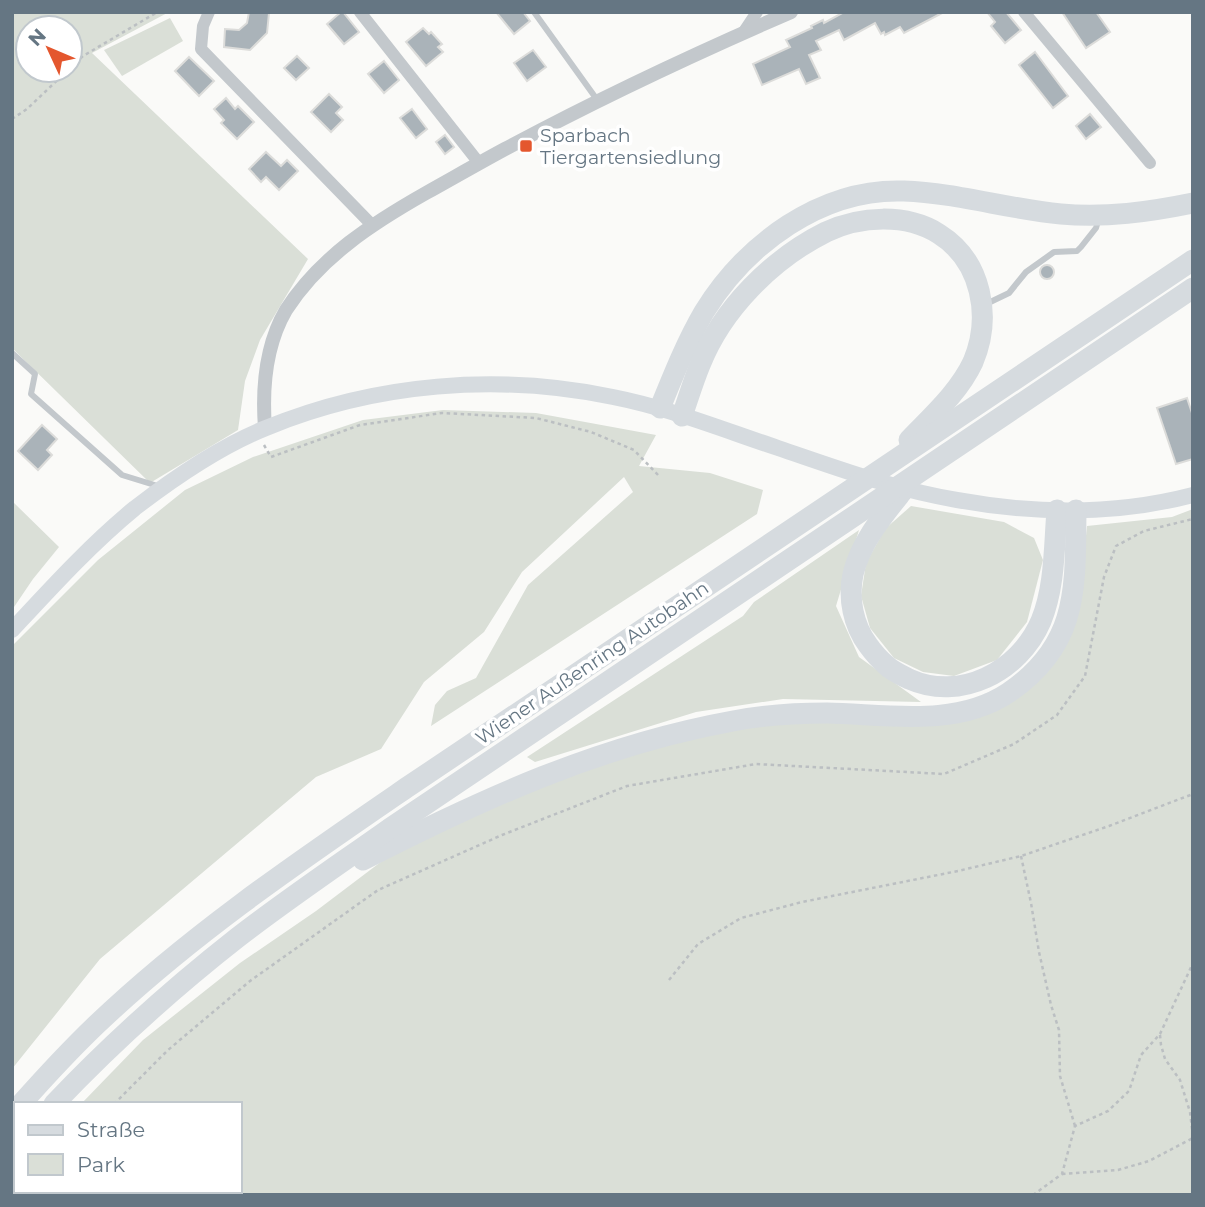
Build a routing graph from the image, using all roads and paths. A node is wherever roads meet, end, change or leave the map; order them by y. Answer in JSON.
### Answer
{"nodes":[{"id":1,"x":160,"y":12,"type":"edge"},
{"id":2,"x":209,"y":12,"type":"edge"},
{"id":3,"x":360,"y":12,"type":"edge"},
{"id":4,"x":534,"y":12,"type":"edge"},
{"id":5,"x":757,"y":12,"type":"edge"},
{"id":6,"x":791,"y":12,"type":"edge"},
{"id":7,"x":1024,"y":12,"type":"edge"},
{"id":8,"x":743,"y":33,"type":"junction"},
{"id":9,"x":84,"y":55,"type":"edge"},
{"id":10,"x":53,"y":84,"type":"edge"},
{"id":11,"x":597,"y":101,"type":"junction"},
{"id":12,"x":12,"y":119,"type":"edge"},
{"id":13,"x":479,"y":163,"type":"junction"},
{"id":14,"x":1150,"y":163,"type":"dead end"},
{"id":15,"x":1193,"y":203,"type":"edge"},
{"id":16,"x":1100,"y":215,"type":"junction"},
{"id":17,"x":372,"y":225,"type":"junction"},
{"id":18,"x":1193,"y":260,"type":"edge"},
{"id":19,"x":1193,"y":288,"type":"edge"},
{"id":20,"x":982,"y":306,"type":"junction"},
{"id":21,"x":12,"y":352,"type":"edge"},
{"id":22,"x":660,"y":408,"type":"junction"},
{"id":23,"x":682,"y":416,"type":"junction"},
{"id":24,"x":265,"y":428,"type":"junction"},
{"id":25,"x":886,"y":465,"type":"junction"},
{"id":26,"x":918,"y":473,"type":"junction"},
{"id":27,"x":658,"y":475,"type":"dead end"},
{"id":28,"x":162,"y":488,"type":"junction"},
{"id":29,"x":1193,"y":495,"type":"edge"},
{"id":30,"x":1067,"y":510,"type":"junction"},
{"id":31,"x":1193,"y":519,"type":"edge"},
{"id":32,"x":12,"y":630,"type":"edge"},
{"id":33,"x":1193,"y":794,"type":"edge"},
{"id":34,"x":1021,"y":856,"type":"junction"},
{"id":35,"x":296,"y":894,"type":"junction"},
{"id":36,"x":1193,"y":963,"type":"edge"},
{"id":37,"x":669,"y":980,"type":"dead end"},
{"id":38,"x":1160,"y":1034,"type":"junction"},
{"id":39,"x":24,"y":1102,"type":"edge"},
{"id":40,"x":56,"y":1102,"type":"edge"},
{"id":41,"x":116,"y":1102,"type":"edge"},
{"id":42,"x":1075,"y":1126,"type":"junction"},
{"id":43,"x":1193,"y":1137,"type":"edge"},
{"id":44,"x":1062,"y":1174,"type":"junction"},
{"id":45,"x":1034,"y":1195,"type":"edge"}],
"edges":[{"from":1,"to":9,"type":"path"},
{"from":2,"to":17,"type":"street"},
{"from":3,"to":13,"type":"street"},
{"from":4,"to":11,"type":"lane"},
{"from":5,"to":8,"type":"street"},
{"from":6,"to":8,"type":"street"},
{"from":7,"to":14,"type":"street"},
{"from":8,"to":11,"type":"street"},
{"from":10,"to":12,"type":"path"},
{"from":11,"to":13,"type":"street"},
{"from":13,"to":17,"type":"street"},
{"from":15,"to":16,"type":"highway"},
{"from":16,"to":20,"type":"lane"},
{"from":16,"to":22,"type":"highway"},
{"from":17,"to":24,"type":"street"},
{"from":18,"to":25,"type":"highway","name":"Wiener Außenring Autobahn"},
{"from":19,"to":26,"type":"highway","name":"Wiener Außenring Autobahn"},
{"from":20,"to":23,"type":"highway"},
{"from":20,"to":25,"type":"highway"},
{"from":21,"to":28,"type":"lane"},
{"from":22,"to":23,"type":"main road"},
{"from":22,"to":24,"type":"main road"},
{"from":23,"to":30,"type":"main road"},
{"from":24,"to":27,"type":"path"},
{"from":24,"to":28,"type":"main road"},
{"from":25,"to":39,"type":"highway","name":"Wiener Außenring Autobahn"},
{"from":26,"to":30,"type":"highway"},
{"from":26,"to":35,"type":"highway","name":"Wiener Außenring Autobahn"},
{"from":28,"to":32,"type":"main road"},
{"from":29,"to":30,"type":"main road"},
{"from":30,"to":35,"type":"highway"},
{"from":31,"to":41,"type":"path"},
{"from":33,"to":34,"type":"path"},
{"from":34,"to":37,"type":"path"},
{"from":34,"to":42,"type":"path"},
{"from":35,"to":40,"type":"highway","name":"Wiener Außenring Autobahn"},
{"from":36,"to":38,"type":"path"},
{"from":38,"to":42,"type":"path"},
{"from":38,"to":43,"type":"path"},
{"from":42,"to":44,"type":"path"},
{"from":43,"to":44,"type":"path"},
{"from":44,"to":45,"type":"path"}]}
